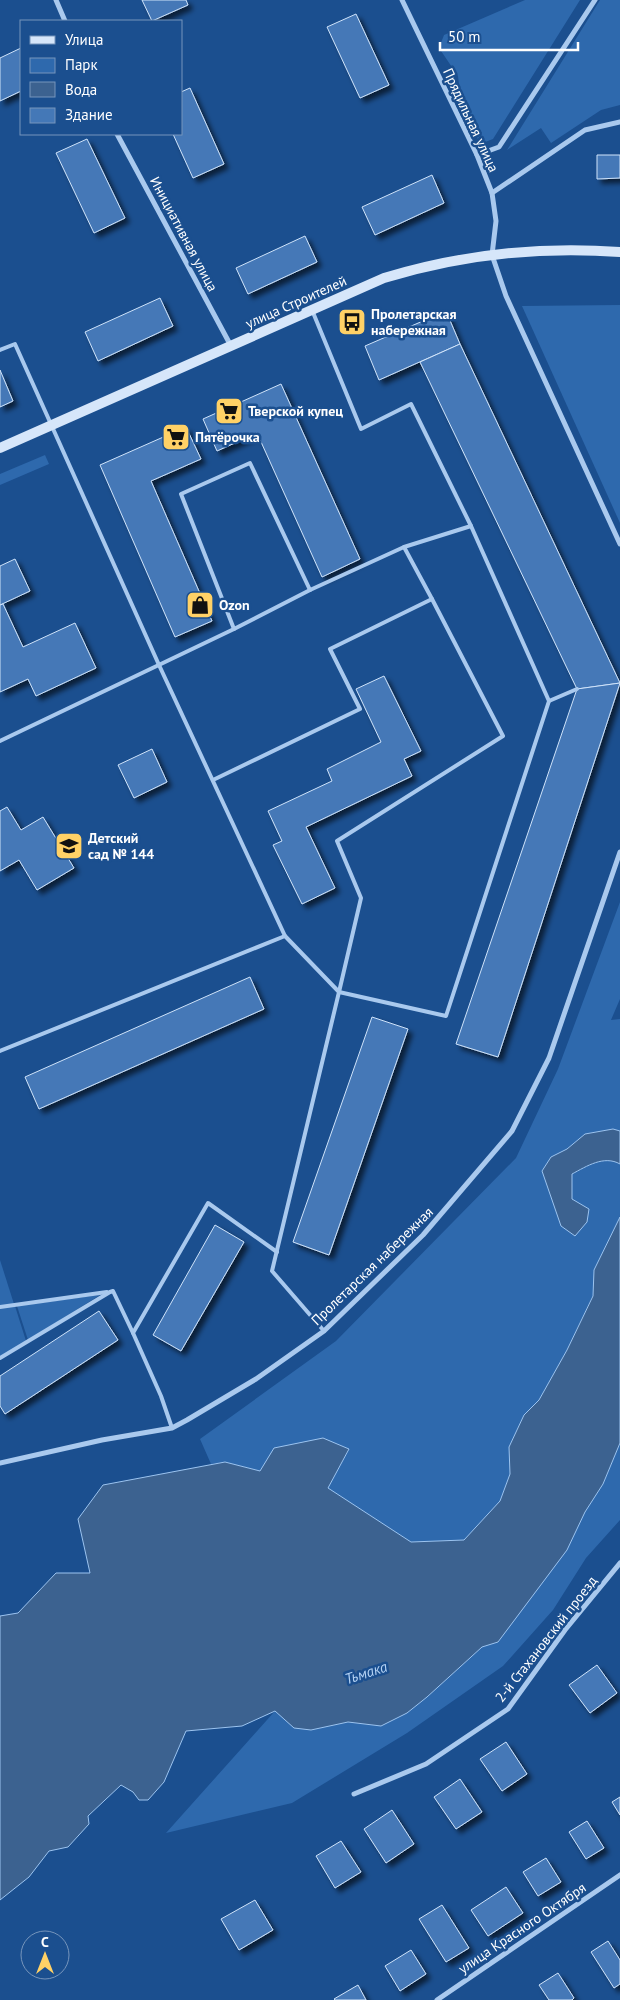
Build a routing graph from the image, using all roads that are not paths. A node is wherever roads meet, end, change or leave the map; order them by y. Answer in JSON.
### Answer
{"nodes":[{"id":1,"x":56,"y":0,"type":"edge"},
{"id":2,"x":402,"y":0,"type":"edge"},
{"id":3,"x":595,"y":0,"type":"edge"},
{"id":4,"x":65,"y":20,"type":"edge"},
{"id":5,"x":620,"y":122,"type":"edge"},
{"id":6,"x":118,"y":135,"type":"edge"},
{"id":7,"x":476,"y":155,"type":"junction"},
{"id":8,"x":492,"y":193,"type":"junction"},
{"id":9,"x":620,"y":252,"type":"edge"},
{"id":10,"x":492,"y":255,"type":"junction"},
{"id":11,"x":312,"y":309,"type":"junction"},
{"id":12,"x":231,"y":346,"type":"junction"},
{"id":13,"x":0,"y":350,"type":"edge"},
{"id":14,"x":52,"y":425,"type":"junction"},
{"id":15,"x":0,"y":448,"type":"edge"},
{"id":16,"x":471,"y":526,"type":"junction"},
{"id":17,"x":620,"y":544,"type":"edge"},
{"id":18,"x":404,"y":547,"type":"junction"},
{"id":19,"x":310,"y":590,"type":"junction"},
{"id":20,"x":432,"y":599,"type":"junction"},
{"id":21,"x":234,"y":629,"type":"junction"},
{"id":22,"x":159,"y":664,"type":"junction"},
{"id":23,"x":577,"y":689,"type":"dead end"},
{"id":24,"x":549,"y":701,"type":"junction"},
{"id":25,"x":0,"y":741,"type":"edge"},
{"id":26,"x":213,"y":780,"type":"junction"},
{"id":27,"x":620,"y":852,"type":"edge"},
{"id":28,"x":285,"y":936,"type":"junction"},
{"id":29,"x":339,"y":992,"type":"junction"},
{"id":30,"x":0,"y":1051,"type":"edge"},
{"id":31,"x":277,"y":1252,"type":"junction"},
{"id":32,"x":110,"y":1292,"type":"junction"},
{"id":33,"x":0,"y":1307,"type":"edge"},
{"id":34,"x":324,"y":1331,"type":"junction"},
{"id":35,"x":133,"y":1333,"type":"junction"},
{"id":36,"x":0,"y":1358,"type":"edge"},
{"id":37,"x":172,"y":1428,"type":"junction"},
{"id":38,"x":0,"y":1463,"type":"edge"},
{"id":39,"x":620,"y":1563,"type":"edge"},
{"id":40,"x":354,"y":1794,"type":"dead end"},
{"id":41,"x":620,"y":1875,"type":"edge"},
{"id":42,"x":437,"y":2000,"type":"edge"}],
"edges":[{"from":1,"to":4,"type":"street"},
{"from":2,"to":7,"type":"street","name":"Прядильная улица"},
{"from":3,"to":7,"type":"street"},
{"from":5,"to":8,"type":"street"},
{"from":6,"to":12,"type":"street","name":"Инициативная улица"},
{"from":7,"to":8,"type":"street","name":"Прядильная улица"},
{"from":8,"to":10,"type":"street","name":"Прядильная улица"},
{"from":9,"to":10,"type":"main road","name":"улица Строителей"},
{"from":10,"to":11,"type":"main road","name":"улица Строителей"},
{"from":10,"to":17,"type":"street"},
{"from":11,"to":12,"type":"main road","name":"улица Строителей"},
{"from":11,"to":16,"type":"lane"},
{"from":12,"to":14,"type":"main road","name":"улица Строителей"},
{"from":13,"to":14,"type":"lane"},
{"from":14,"to":15,"type":"main road","name":"улица Строителей"},
{"from":14,"to":22,"type":"lane"},
{"from":16,"to":18,"type":"lane"},
{"from":16,"to":24,"type":"lane"},
{"from":18,"to":19,"type":"lane"},
{"from":18,"to":20,"type":"lane"},
{"from":19,"to":21,"type":"lane"},
{"from":19,"to":21,"type":"lane"},
{"from":20,"to":26,"type":"lane"},
{"from":20,"to":29,"type":"lane"},
{"from":21,"to":22,"type":"lane"},
{"from":22,"to":25,"type":"lane"},
{"from":22,"to":26,"type":"lane"},
{"from":23,"to":24,"type":"lane"},
{"from":24,"to":29,"type":"lane"},
{"from":26,"to":28,"type":"lane"},
{"from":27,"to":34,"type":"street","name":"Пролетарская набережная"},
{"from":28,"to":29,"type":"lane"},
{"from":28,"to":30,"type":"lane"},
{"from":29,"to":31,"type":"lane"},
{"from":31,"to":34,"type":"lane"},
{"from":31,"to":35,"type":"lane"},
{"from":32,"to":33,"type":"lane"},
{"from":32,"to":35,"type":"lane"},
{"from":32,"to":36,"type":"lane"},
{"from":34,"to":37,"type":"street","name":"Пролетарская набережная"},
{"from":35,"to":37,"type":"lane"},
{"from":37,"to":38,"type":"street","name":"Пролетарская набережная"},
{"from":39,"to":40,"type":"street","name":"2-й Стахановский проезд"},
{"from":41,"to":42,"type":"street","name":"улица Красного Октября"}]}
